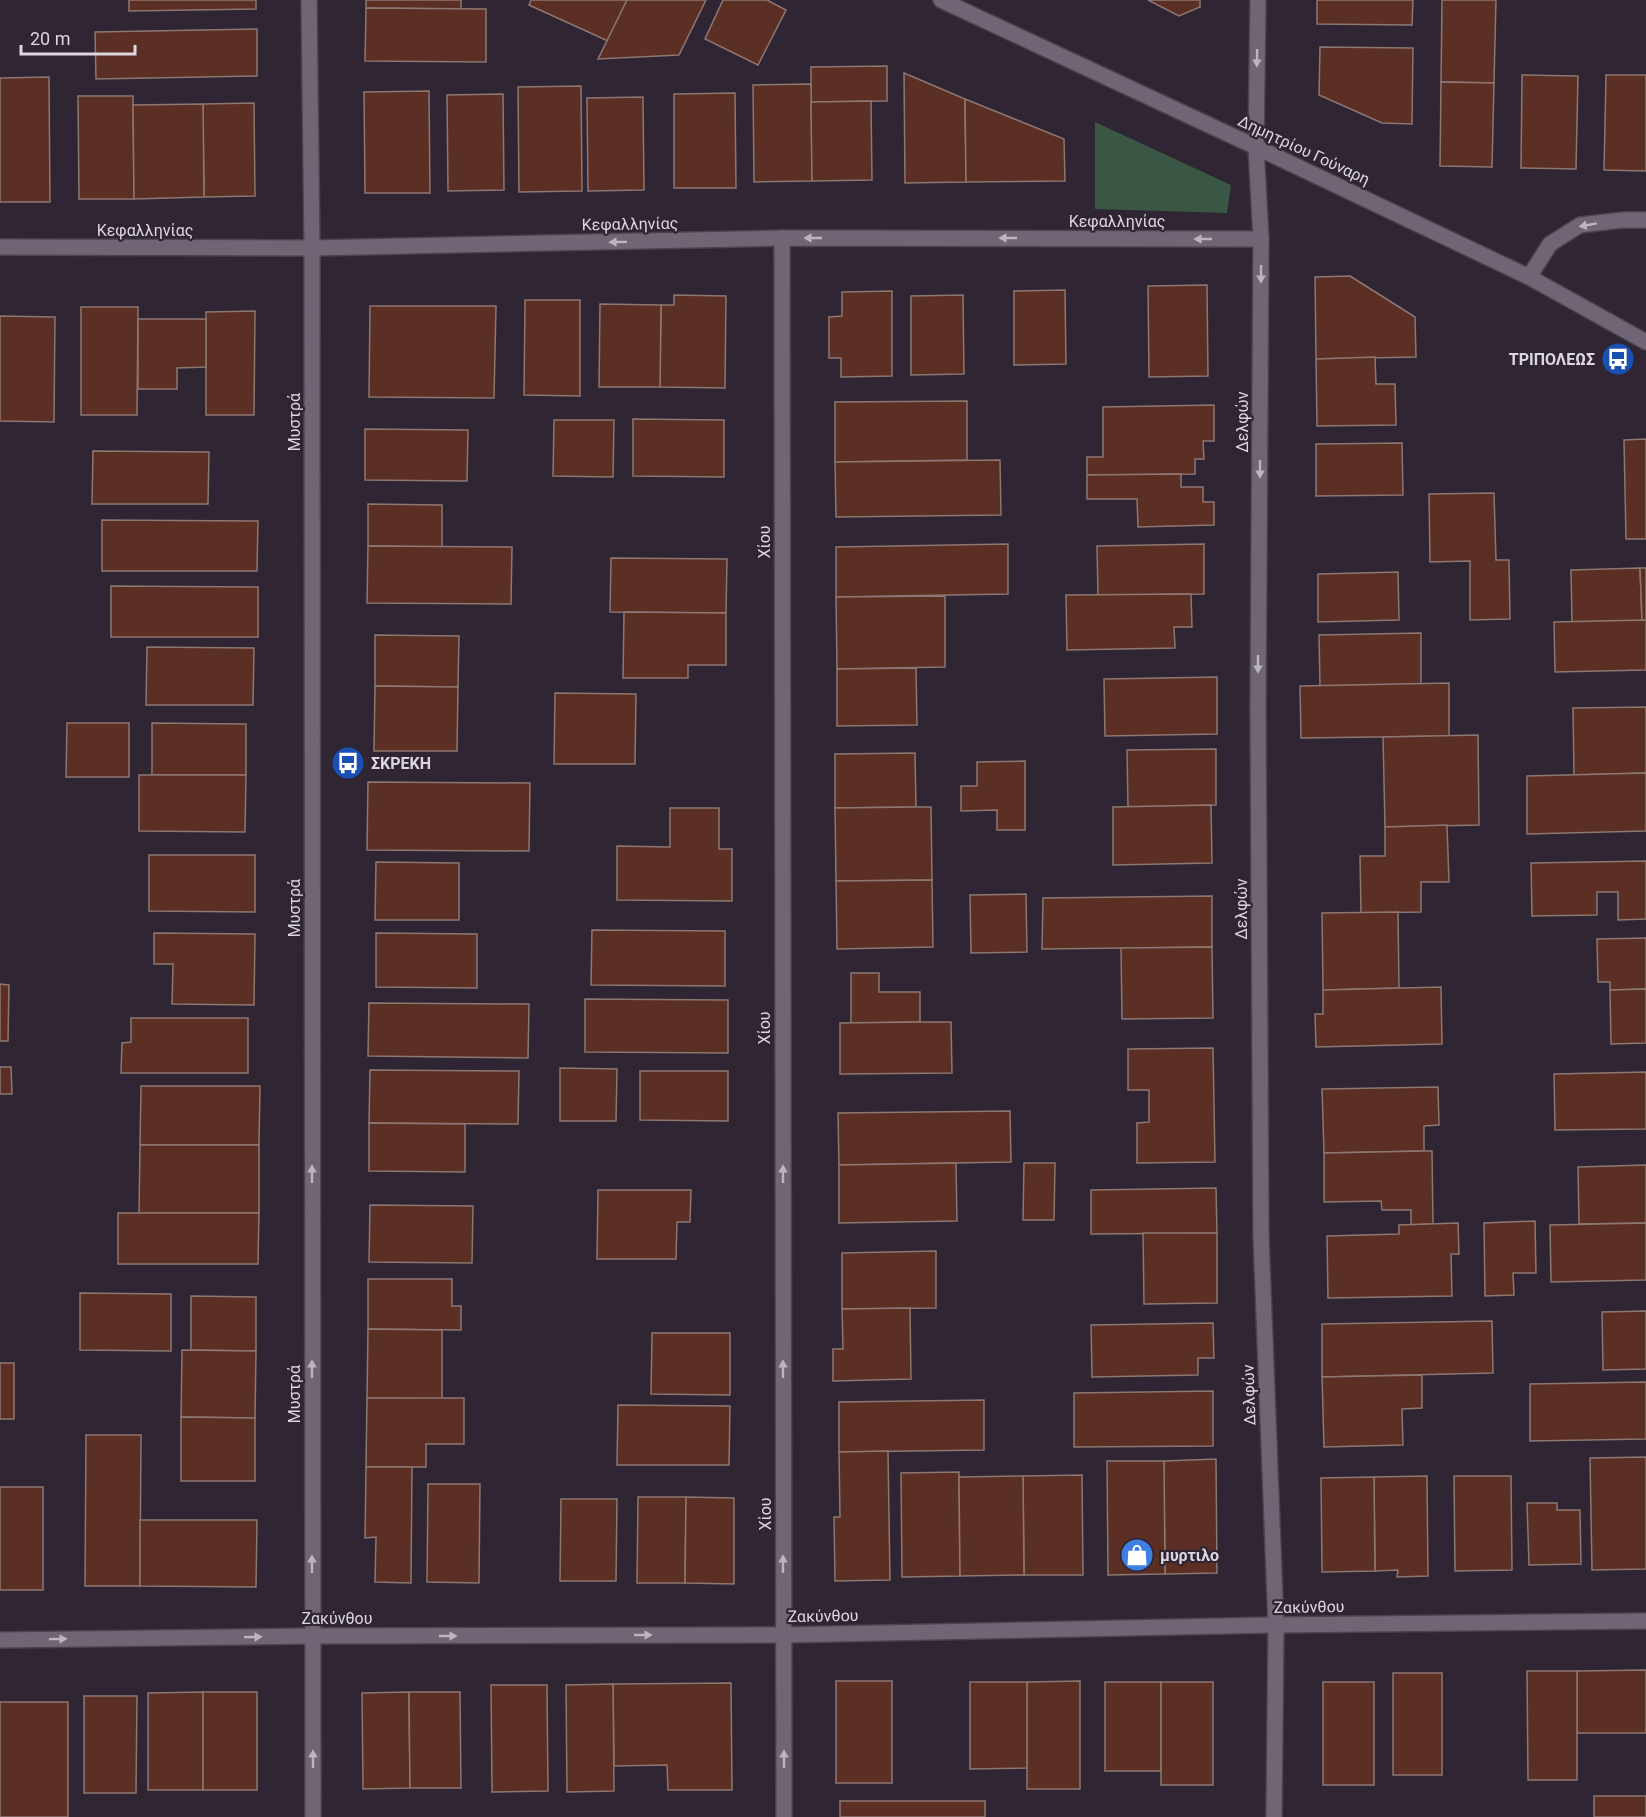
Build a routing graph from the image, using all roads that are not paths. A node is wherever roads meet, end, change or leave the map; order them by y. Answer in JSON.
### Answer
{"nodes":[{"id":1,"x":309,"y":0,"type":"edge"},
{"id":2,"x":940,"y":0,"type":"edge"},
{"id":3,"x":1258,"y":0,"type":"edge"},
{"id":4,"x":1256,"y":147,"type":"junction"},
{"id":5,"x":1646,"y":220,"type":"edge"},
{"id":6,"x":782,"y":238,"type":"junction"},
{"id":7,"x":1261,"y":239,"type":"junction"},
{"id":8,"x":0,"y":247,"type":"edge"},
{"id":9,"x":312,"y":248,"type":"junction"},
{"id":10,"x":1529,"y":277,"type":"junction"},
{"id":11,"x":1646,"y":342,"type":"edge"},
{"id":12,"x":1646,"y":1621,"type":"edge"},
{"id":13,"x":1276,"y":1625,"type":"junction"},
{"id":14,"x":783,"y":1635,"type":"junction"},
{"id":15,"x":312,"y":1636,"type":"junction"},
{"id":16,"x":0,"y":1640,"type":"edge"},
{"id":17,"x":313,"y":1817,"type":"edge"},
{"id":18,"x":784,"y":1817,"type":"edge"},
{"id":19,"x":1274,"y":1817,"type":"edge"}],
"edges":[{"from":1,"to":9,"type":"street","name":"Μυστρά"},
{"from":2,"to":4,"type":"street","name":"Δημητρίου Γούναρη"},
{"from":3,"to":4,"type":"street","name":"Δελφών","one_way":true},
{"from":4,"to":7,"type":"street","name":"Δελφών"},
{"from":4,"to":10,"type":"street","name":"Δημητρίου Γούναρη"},
{"from":5,"to":10,"type":"street","one_way":true},
{"from":7,"to":6,"type":"street","name":"Κεφαλληνίας","one_way":true},
{"from":6,"to":9,"type":"street","name":"Κεφαλληνίας","one_way":true},
{"from":14,"to":6,"type":"street","name":"Χίου","one_way":true},
{"from":7,"to":13,"type":"street","name":"Δελφών","one_way":true},
{"from":8,"to":9,"type":"street","name":"Κεφαλληνίας"},
{"from":15,"to":9,"type":"street","name":"Μυστρά","one_way":true},
{"from":10,"to":11,"type":"street","name":"Δημητρίου Γούναρη"},
{"from":12,"to":13,"type":"street","name":"Ζακύνθου"},
{"from":13,"to":14,"type":"street","name":"Ζακύνθου"},
{"from":13,"to":19,"type":"street","name":"Δελφών"},
{"from":15,"to":14,"type":"street","name":"Ζακύνθου","one_way":true},
{"from":18,"to":14,"type":"street","name":"Χίου","one_way":true},
{"from":16,"to":15,"type":"street","name":"Ζακύνθου","one_way":true},
{"from":17,"to":15,"type":"street","name":"Μυστρά","one_way":true}]}
